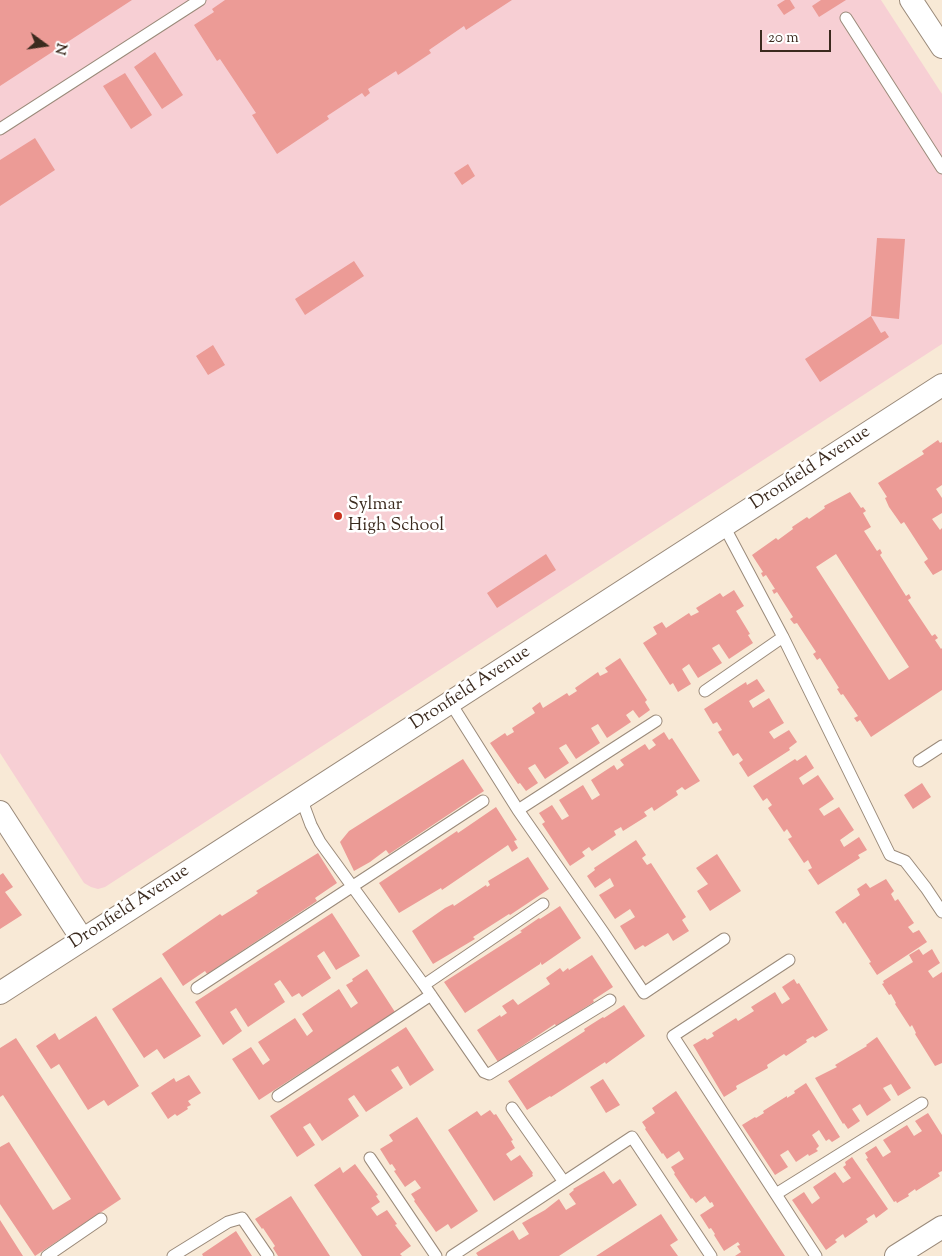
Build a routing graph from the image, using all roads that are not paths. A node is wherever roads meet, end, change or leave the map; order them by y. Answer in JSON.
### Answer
{"nodes":[{"id":1,"x":200,"y":0,"type":"edge"},
{"id":2,"x":911,"y":0,"type":"edge"},
{"id":3,"x":846,"y":18,"type":"dead end"},
{"id":4,"x":942,"y":47,"type":"edge"},
{"id":5,"x":0,"y":129,"type":"edge"},
{"id":6,"x":942,"y":168,"type":"edge"},
{"id":7,"x":942,"y":385,"type":"edge"},
{"id":8,"x":724,"y":526,"type":"junction"},
{"id":9,"x":783,"y":637,"type":"junction"},
{"id":10,"x":705,"y":691,"type":"dead end"},
{"id":11,"x":450,"y":702,"type":"junction"},
{"id":12,"x":656,"y":721,"type":"dead end"},
{"id":13,"x":942,"y":746,"type":"edge"},
{"id":14,"x":918,"y":761,"type":"dead end"},
{"id":15,"x":301,"y":798,"type":"junction"},
{"id":16,"x":484,"y":801,"type":"dead end"},
{"id":17,"x":518,"y":810,"type":"junction"},
{"id":18,"x":0,"y":812,"type":"edge"},
{"id":19,"x":352,"y":888,"type":"junction"},
{"id":20,"x":543,"y":904,"type":"dead end"},
{"id":21,"x":942,"y":912,"type":"edge"},
{"id":22,"x":82,"y":939,"type":"junction"},
{"id":23,"x":724,"y":940,"type":"dead end"},
{"id":24,"x":789,"y":960,"type":"dead end"},
{"id":25,"x":424,"y":985,"type":"junction"},
{"id":26,"x":197,"y":988,"type":"dead end"},
{"id":27,"x":0,"y":993,"type":"edge"},
{"id":28,"x":431,"y":995,"type":"junction"},
{"id":29,"x":610,"y":1000,"type":"dead end"},
{"id":30,"x":278,"y":1096,"type":"dead end"},
{"id":31,"x":922,"y":1103,"type":"dead end"},
{"id":32,"x":512,"y":1108,"type":"dead end"},
{"id":33,"x":370,"y":1158,"type":"dead end"},
{"id":34,"x":564,"y":1182,"type":"junction"},
{"id":35,"x":776,"y":1194,"type":"junction"},
{"id":36,"x":101,"y":1219,"type":"dead end"},
{"id":37,"x":942,"y":1227,"type":"edge"},
{"id":38,"x":47,"y":1256,"type":"edge"},
{"id":39,"x":172,"y":1256,"type":"edge"},
{"id":40,"x":268,"y":1256,"type":"edge"},
{"id":41,"x":436,"y":1256,"type":"edge"},
{"id":42,"x":452,"y":1256,"type":"edge"},
{"id":43,"x":711,"y":1256,"type":"edge"},
{"id":44,"x":816,"y":1256,"type":"edge"},
{"id":45,"x":896,"y":1256,"type":"edge"}],
"edges":[{"from":1,"to":5,"type":"lane"},
{"from":2,"to":4,"type":"street"},
{"from":3,"to":6,"type":"lane"},
{"from":7,"to":8,"type":"street","name":"Dronfield Avenue"},
{"from":8,"to":9,"type":"lane"},
{"from":8,"to":11,"type":"street","name":"Dronfield Avenue"},
{"from":9,"to":10,"type":"lane"},
{"from":9,"to":21,"type":"lane"},
{"from":11,"to":15,"type":"street","name":"Dronfield Avenue"},
{"from":11,"to":17,"type":"lane"},
{"from":12,"to":17,"type":"lane"},
{"from":13,"to":14,"type":"lane"},
{"from":15,"to":19,"type":"lane"},
{"from":15,"to":22,"type":"street","name":"Dronfield Avenue"},
{"from":16,"to":19,"type":"lane"},
{"from":17,"to":23,"type":"lane"},
{"from":18,"to":22,"type":"street"},
{"from":19,"to":25,"type":"lane"},
{"from":19,"to":26,"type":"lane"},
{"from":20,"to":25,"type":"lane"},
{"from":22,"to":27,"type":"street","name":"Dronfield Avenue"},
{"from":24,"to":35,"type":"lane"},
{"from":25,"to":28,"type":"lane"},
{"from":28,"to":29,"type":"lane"},
{"from":28,"to":30,"type":"lane"},
{"from":31,"to":35,"type":"lane"},
{"from":32,"to":34,"type":"lane"},
{"from":33,"to":41,"type":"lane"},
{"from":34,"to":42,"type":"lane"},
{"from":34,"to":43,"type":"lane"},
{"from":35,"to":44,"type":"lane"},
{"from":36,"to":38,"type":"lane"},
{"from":37,"to":45,"type":"street"},
{"from":39,"to":40,"type":"lane"}]}
